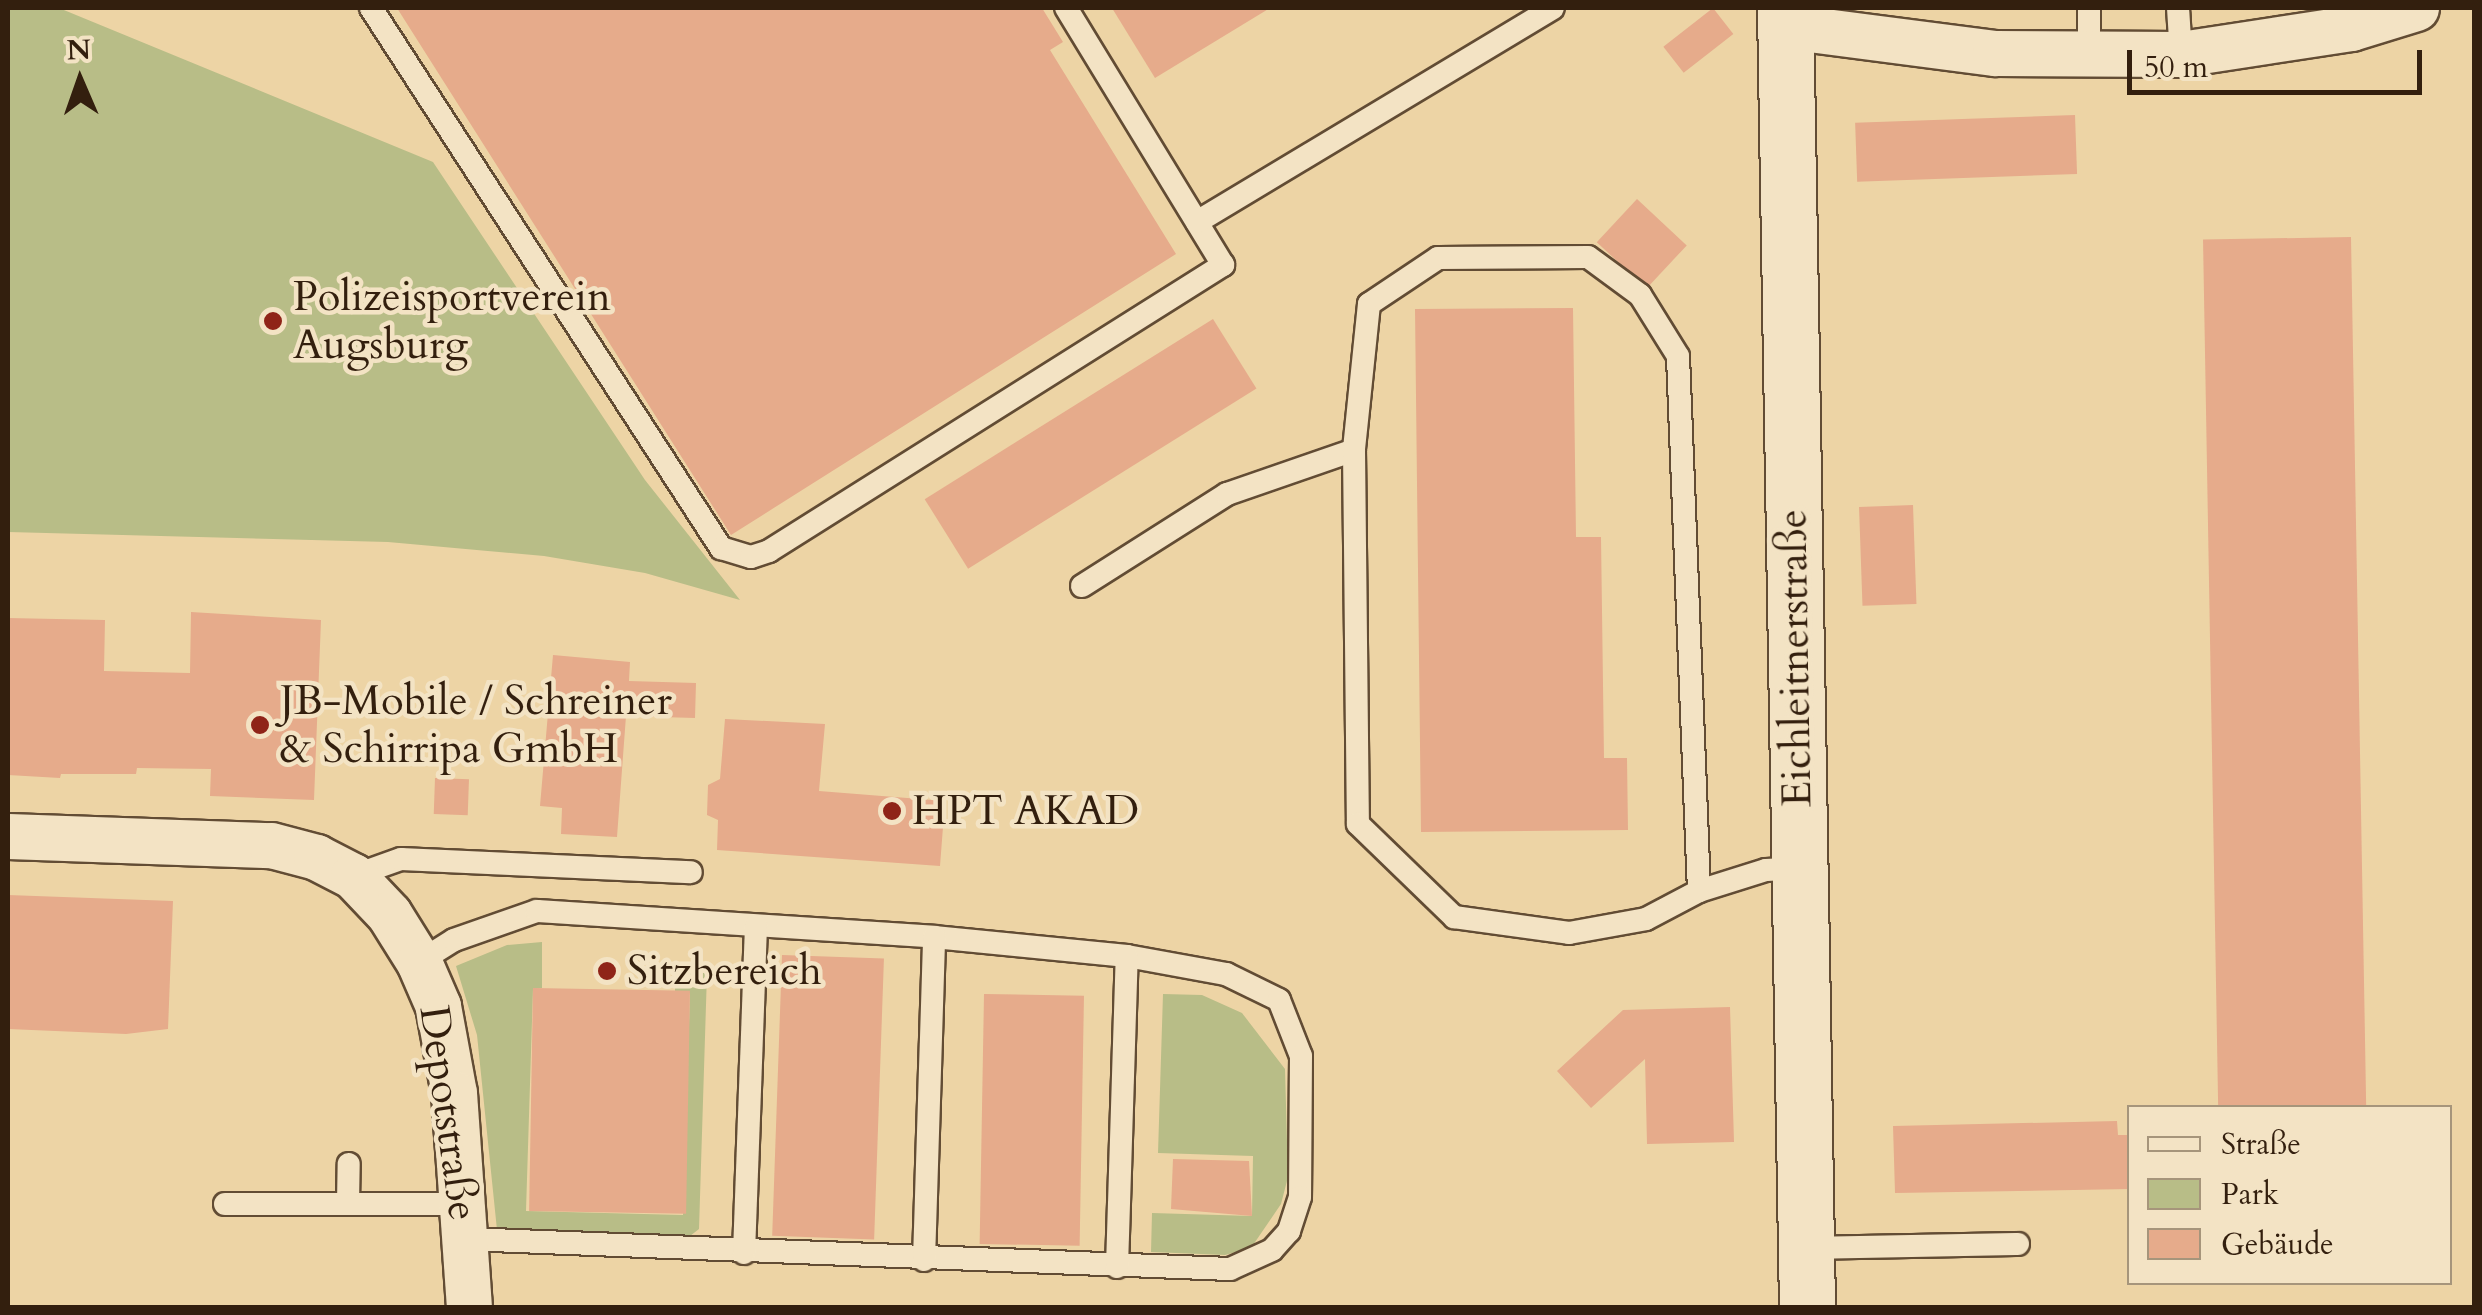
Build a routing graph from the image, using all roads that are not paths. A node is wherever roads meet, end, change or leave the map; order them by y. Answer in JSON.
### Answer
{"nodes":[{"id":1,"x":370,"y":8,"type":"edge"},
{"id":2,"x":1066,"y":8,"type":"edge"},
{"id":3,"x":1553,"y":8,"type":"edge"},
{"id":4,"x":2089,"y":8,"type":"edge"},
{"id":5,"x":2178,"y":8,"type":"edge"},
{"id":6,"x":2416,"y":8,"type":"edge"},
{"id":7,"x":1785,"y":16,"type":"edge"},
{"id":8,"x":2181,"y":54,"type":"junction"},
{"id":9,"x":2090,"y":56,"type":"junction"},
{"id":10,"x":1197,"y":222,"type":"junction"},
{"id":11,"x":1354,"y":450,"type":"junction"},
{"id":12,"x":1082,"y":586,"type":"dead end"},
{"id":13,"x":8,"y":836,"type":"edge"},
{"id":14,"x":1799,"y":868,"type":"junction"},
{"id":15,"x":692,"y":872,"type":"dead end"},
{"id":16,"x":353,"y":876,"type":"junction"},
{"id":17,"x":1699,"y":891,"type":"junction"},
{"id":18,"x":756,"y":926,"type":"junction"},
{"id":19,"x":934,"y":937,"type":"junction"},
{"id":20,"x":1126,"y":956,"type":"junction"},
{"id":21,"x":419,"y":962,"type":"junction"},
{"id":22,"x":348,"y":1164,"type":"dead end"},
{"id":23,"x":348,"y":1203,"type":"junction"},
{"id":24,"x":225,"y":1204,"type":"dead end"},
{"id":25,"x":466,"y":1222,"type":"junction"},
{"id":26,"x":2018,"y":1244,"type":"dead end"},
{"id":27,"x":1805,"y":1248,"type":"junction"},
{"id":28,"x":744,"y":1253,"type":"junction"},
{"id":29,"x":924,"y":1260,"type":"junction"},
{"id":30,"x":1117,"y":1267,"type":"junction"},
{"id":31,"x":469,"y":1308,"type":"edge"},
{"id":32,"x":1807,"y":1308,"type":"edge"}],
"edges":[{"from":1,"to":10,"type":"lane"},
{"from":2,"to":10,"type":"lane"},
{"from":3,"to":10,"type":"lane"},
{"from":4,"to":9,"type":"lane"},
{"from":5,"to":8,"type":"lane"},
{"from":6,"to":8,"type":"street"},
{"from":7,"to":9,"type":"street"},
{"from":7,"to":14,"type":"main road","name":"Eichleitnerstraße"},
{"from":8,"to":9,"type":"street"},
{"from":11,"to":12,"type":"lane"},
{"from":11,"to":17,"type":"lane"},
{"from":11,"to":17,"type":"lane"},
{"from":13,"to":16,"type":"street","name":"Depotstraße"},
{"from":14,"to":17,"type":"lane"},
{"from":14,"to":27,"type":"main road","name":"Eichleitnerstraße"},
{"from":15,"to":16,"type":"lane"},
{"from":16,"to":21,"type":"street","name":"Depotstraße"},
{"from":18,"to":19,"type":"lane"},
{"from":18,"to":21,"type":"lane"},
{"from":18,"to":28,"type":"lane"},
{"from":19,"to":20,"type":"lane"},
{"from":19,"to":29,"type":"lane"},
{"from":20,"to":30,"type":"lane"},
{"from":20,"to":30,"type":"lane"},
{"from":21,"to":25,"type":"street","name":"Depotstraße"},
{"from":22,"to":23,"type":"lane"},
{"from":23,"to":24,"type":"lane"},
{"from":23,"to":25,"type":"lane"},
{"from":25,"to":28,"type":"lane"},
{"from":25,"to":31,"type":"street","name":"Depotstraße"},
{"from":26,"to":27,"type":"lane"},
{"from":27,"to":32,"type":"main road","name":"Eichleitnerstraße"},
{"from":28,"to":29,"type":"lane"},
{"from":29,"to":30,"type":"lane"}]}
